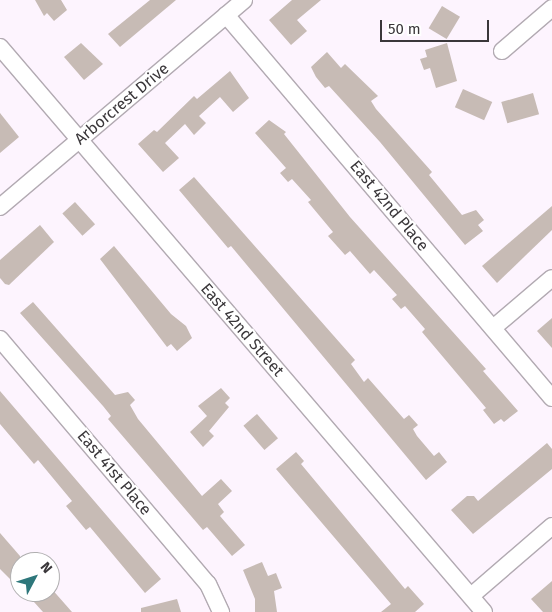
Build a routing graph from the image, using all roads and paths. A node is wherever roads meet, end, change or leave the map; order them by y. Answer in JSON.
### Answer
{"nodes":[{"id":1,"x":244,"y":0,"type":"edge"},
{"id":2,"x":552,"y":8,"type":"edge"},
{"id":3,"x":226,"y":15,"type":"junction"},
{"id":4,"x":0,"y":47,"type":"edge"},
{"id":5,"x":502,"y":51,"type":"dead end"},
{"id":6,"x":79,"y":140,"type":"junction"},
{"id":7,"x":0,"y":207,"type":"edge"},
{"id":8,"x":552,"y":278,"type":"edge"},
{"id":9,"x":493,"y":328,"type":"junction"},
{"id":10,"x":0,"y":339,"type":"edge"},
{"id":11,"x":552,"y":398,"type":"edge"},
{"id":12,"x":552,"y":526,"type":"edge"},
{"id":13,"x":476,"y":606,"type":"edge"},
{"id":14,"x":221,"y":612,"type":"edge"}],
"edges":[{"from":1,"to":3,"type":"street","name":"Arborcrest Drive"},
{"from":2,"to":5,"type":"street"},
{"from":3,"to":6,"type":"street","name":"Arborcrest Drive"},
{"from":3,"to":9,"type":"street","name":"East 42nd Place"},
{"from":4,"to":6,"type":"street","name":"East 42nd Street"},
{"from":6,"to":7,"type":"street","name":"Arborcrest Drive"},
{"from":6,"to":13,"type":"street","name":"East 42nd Street"},
{"from":8,"to":9,"type":"street"},
{"from":9,"to":11,"type":"street","name":"East 42nd Place"},
{"from":10,"to":14,"type":"street","name":"East 41st Place"},
{"from":12,"to":13,"type":"street"}]}
